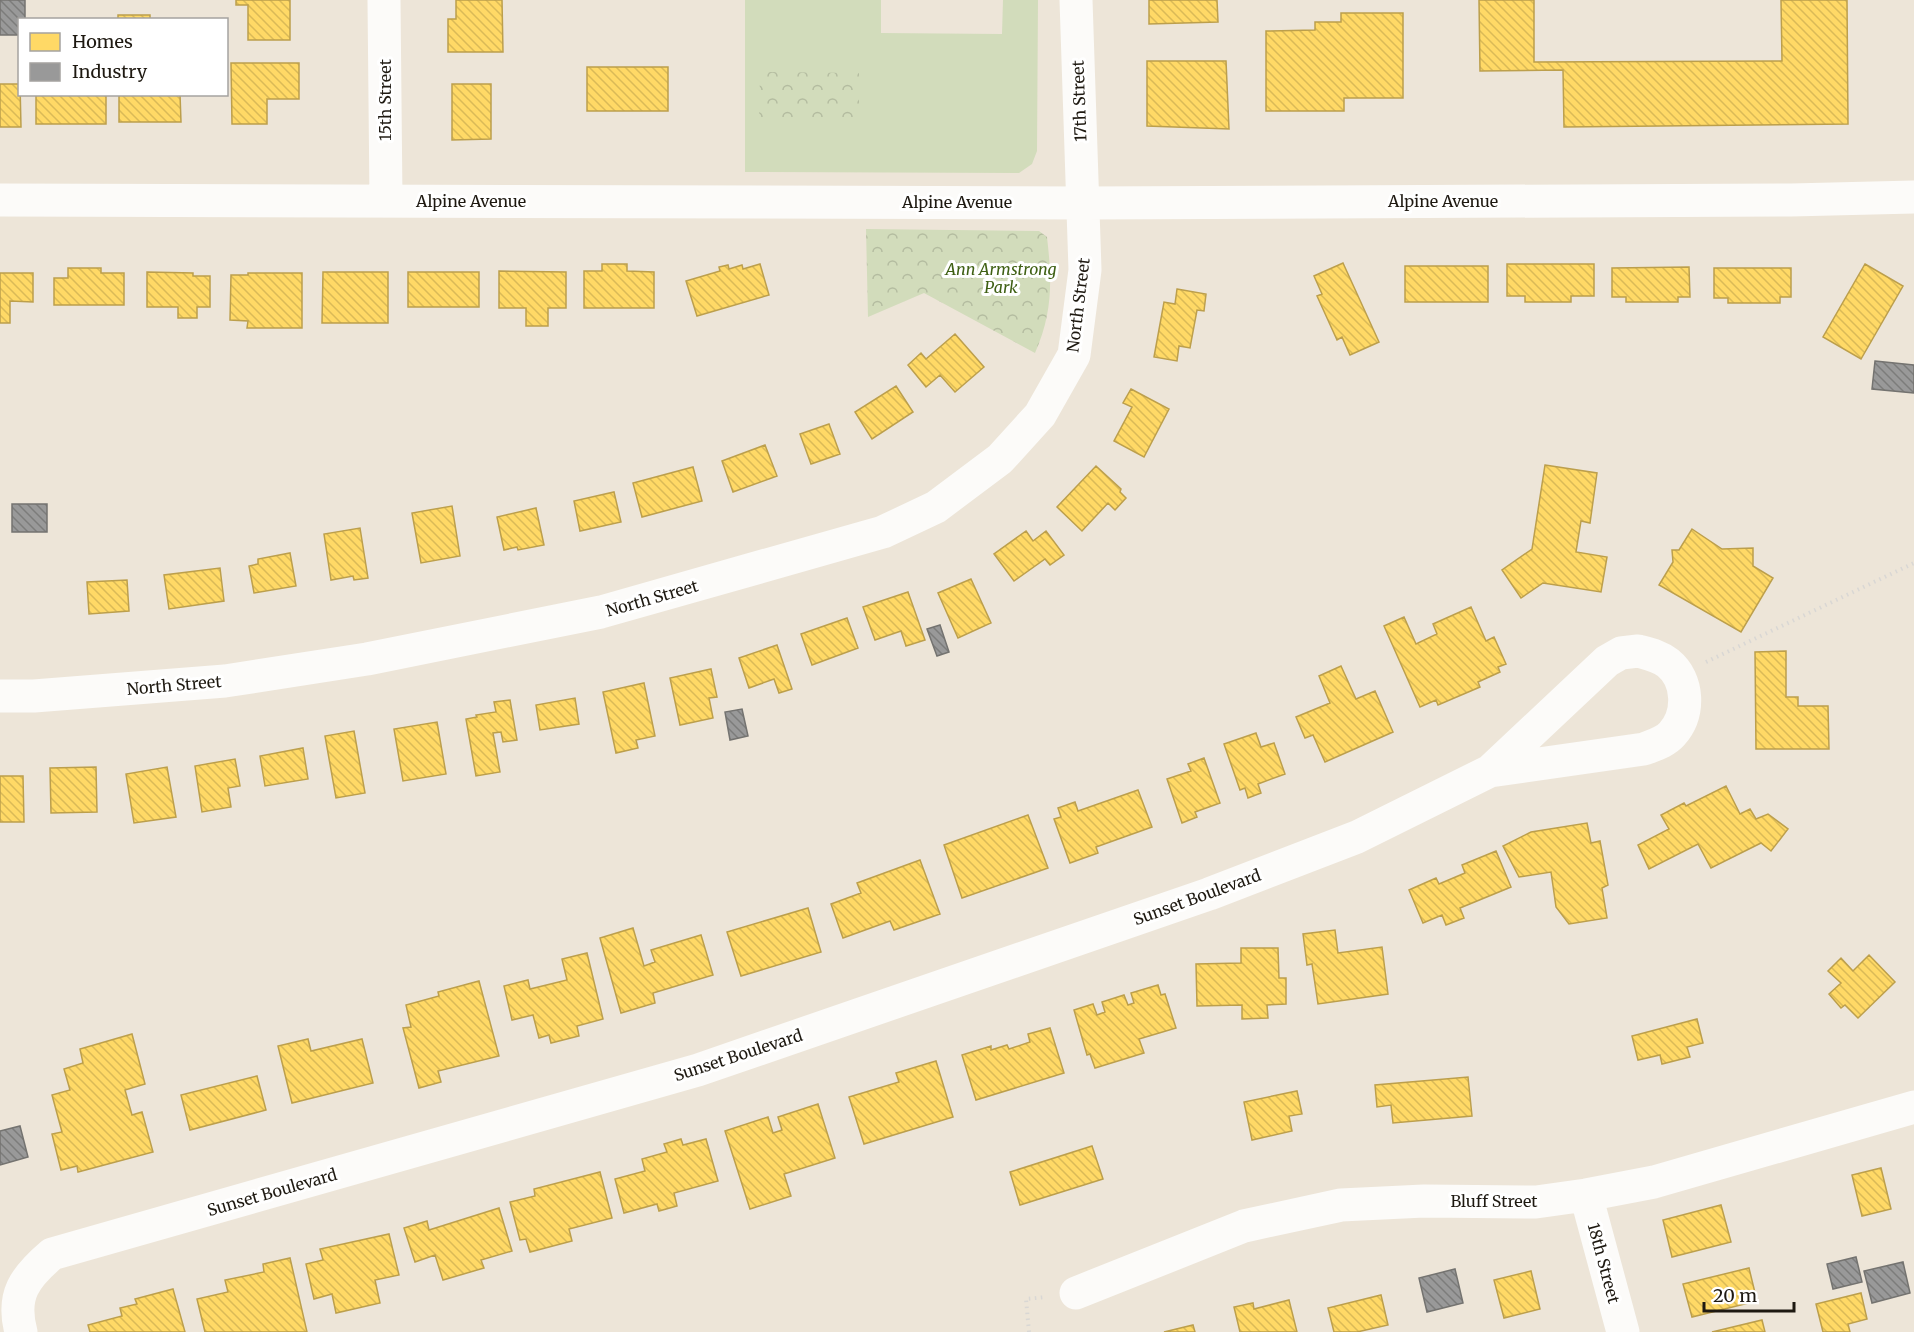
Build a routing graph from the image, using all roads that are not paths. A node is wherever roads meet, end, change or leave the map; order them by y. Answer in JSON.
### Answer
{"nodes":[{"id":1,"x":384,"y":0,"type":"edge"},
{"id":2,"x":1076,"y":0,"type":"edge"},
{"id":3,"x":1914,"y":197,"type":"edge"},
{"id":4,"x":0,"y":200,"type":"edge"},
{"id":5,"x":386,"y":200,"type":"junction"},
{"id":6,"x":1082,"y":203,"type":"junction"},
{"id":7,"x":0,"y":696,"type":"edge"},
{"id":8,"x":1490,"y":771,"type":"junction"},
{"id":9,"x":1914,"y":1107,"type":"edge"},
{"id":10,"x":1586,"y":1195,"type":"junction"},
{"id":11,"x":1076,"y":1293,"type":"road end"},
{"id":12,"x":21,"y":1332,"type":"edge"},
{"id":13,"x":1623,"y":1332,"type":"edge"}],
"edges":[{"from":1,"to":5,"type":"street","name":"15th Street"},
{"from":2,"to":6,"type":"street","name":"17th Street"},
{"from":3,"to":6,"type":"street","name":"Alpine Avenue"},
{"from":4,"to":5,"type":"street","name":"Alpine Avenue"},
{"from":5,"to":6,"type":"street","name":"Alpine Avenue"},
{"from":6,"to":7,"type":"street","name":"North Street"},
{"from":8,"to":8,"type":"street","name":"Sunset Boulevard"},
{"from":8,"to":12,"type":"street","name":"Sunset Boulevard"},
{"from":9,"to":10,"type":"street","name":"Bluff Street"},
{"from":10,"to":11,"type":"street","name":"Bluff Street"},
{"from":10,"to":13,"type":"street","name":"18th Street"}]}
